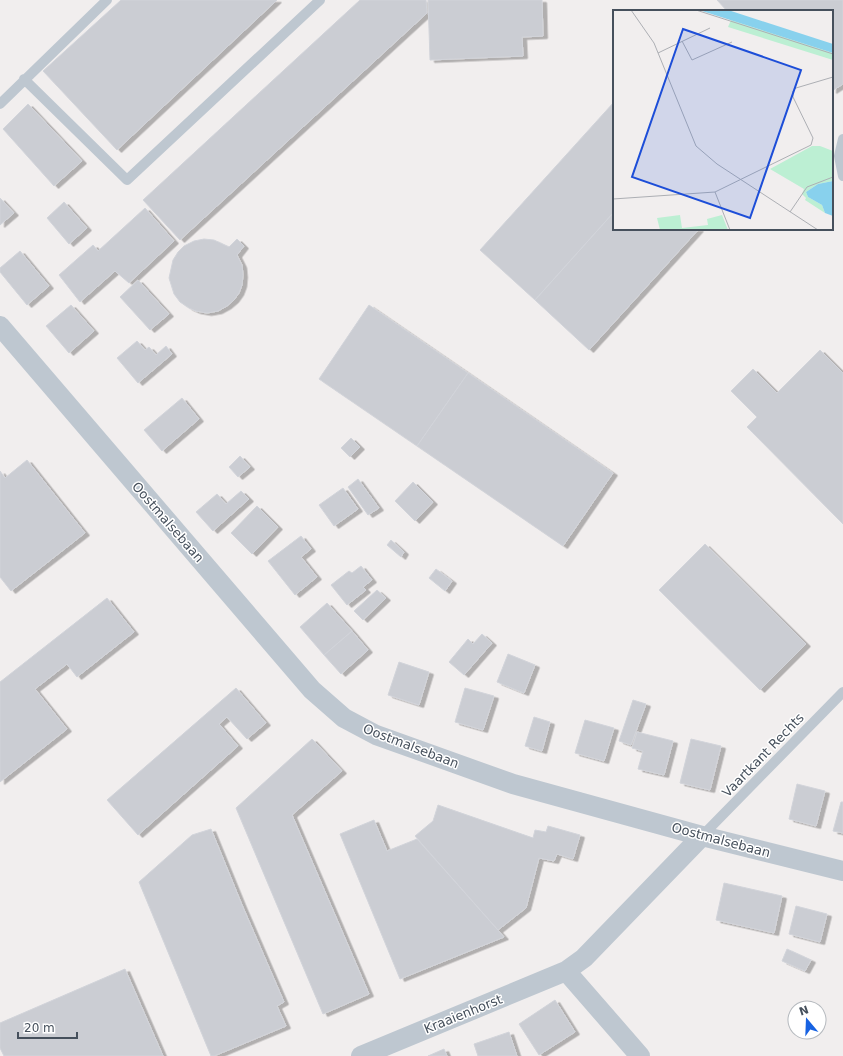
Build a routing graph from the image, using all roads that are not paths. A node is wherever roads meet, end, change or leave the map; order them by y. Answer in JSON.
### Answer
{"nodes":[{"id":1,"x":106,"y":0,"type":"edge"},
{"id":2,"x":320,"y":0,"type":"edge"},
{"id":3,"x":24,"y":79,"type":"junction"},
{"id":4,"x":0,"y":104,"type":"edge"},
{"id":5,"x":843,"y":139,"type":"edge"},
{"id":6,"x":843,"y":176,"type":"edge"},
{"id":7,"x":0,"y":326,"type":"edge"},
{"id":8,"x":843,"y":692,"type":"edge"},
{"id":9,"x":702,"y":836,"type":"junction"},
{"id":10,"x":843,"y":871,"type":"edge"},
{"id":11,"x":566,"y":971,"type":"junction"},
{"id":12,"x":361,"y":1056,"type":"edge"},
{"id":13,"x":640,"y":1056,"type":"edge"}],
"edges":[{"from":1,"to":3,"type":"lane"},
{"from":2,"to":3,"type":"lane"},
{"from":3,"to":4,"type":"lane"},
{"from":5,"to":6,"type":"lane"},
{"from":7,"to":9,"type":"street","name":"Oostmalsebaan"},
{"from":8,"to":9,"type":"lane","name":"Vaartkant Rechts"},
{"from":9,"to":10,"type":"street","name":"Oostmalsebaan"},
{"from":9,"to":11,"type":"street","name":"Kraaienhorst"},
{"from":11,"to":12,"type":"street","name":"Kraaienhorst"},
{"from":11,"to":13,"type":"street"}]}
